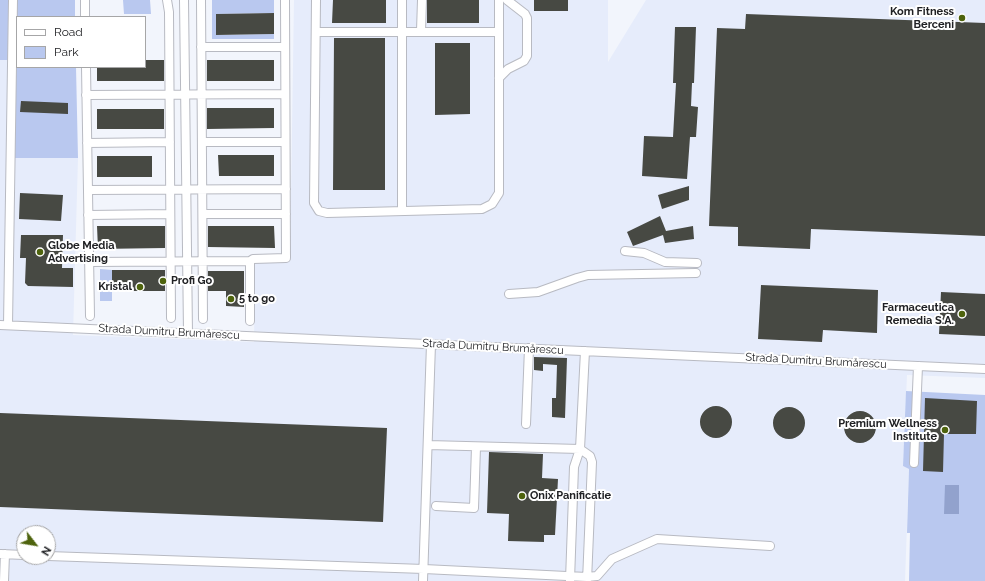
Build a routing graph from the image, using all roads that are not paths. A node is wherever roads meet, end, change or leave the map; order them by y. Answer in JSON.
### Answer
{"nodes":[{"id":1,"x":13,"y":0,"type":"edge"},
{"id":2,"x":85,"y":0,"type":"edge"},
{"id":3,"x":167,"y":0,"type":"edge"},
{"id":4,"x":184,"y":0,"type":"edge"},
{"id":5,"x":201,"y":0,"type":"edge"},
{"id":6,"x":285,"y":0,"type":"edge"},
{"id":7,"x":316,"y":0,"type":"edge"},
{"id":8,"x":402,"y":0,"type":"edge"},
{"id":9,"x":422,"y":0,"type":"edge"},
{"id":10,"x":499,"y":0,"type":"edge"},
{"id":11,"x":507,"y":0,"type":"edge"},
{"id":12,"x":85,"y":16,"type":"edge"},
{"id":13,"x":402,"y":31,"type":"junction"},
{"id":14,"x":421,"y":31,"type":"junction"},
{"id":15,"x":316,"y":32,"type":"junction"},
{"id":16,"x":499,"y":32,"type":"junction"},
{"id":17,"x":201,"y":47,"type":"junction"},
{"id":18,"x":285,"y":47,"type":"junction"},
{"id":19,"x":86,"y":68,"type":"edge"},
{"id":20,"x":499,"y":78,"type":"junction"},
{"id":21,"x":285,"y":94,"type":"junction"},
{"id":22,"x":170,"y":95,"type":"junction"},
{"id":23,"x":185,"y":95,"type":"junction"},
{"id":24,"x":202,"y":95,"type":"junction"},
{"id":25,"x":86,"y":96,"type":"junction"},
{"id":26,"x":170,"y":142,"type":"junction"},
{"id":27,"x":202,"y":142,"type":"junction"},
{"id":28,"x":285,"y":142,"type":"junction"},
{"id":29,"x":87,"y":143,"type":"junction"},
{"id":30,"x":203,"y":189,"type":"junction"},
{"id":31,"x":286,"y":189,"type":"junction"},
{"id":32,"x":88,"y":190,"type":"junction"},
{"id":33,"x":170,"y":190,"type":"junction"},
{"id":34,"x":186,"y":190,"type":"junction"},
{"id":35,"x":402,"y":210,"type":"junction"},
{"id":36,"x":170,"y":214,"type":"junction"},
{"id":37,"x":203,"y":214,"type":"junction"},
{"id":38,"x":286,"y":214,"type":"junction"},
{"id":39,"x":88,"y":215,"type":"junction"},
{"id":40,"x":625,"y":252,"type":"dead end"},
{"id":41,"x":170,"y":261,"type":"junction"},
{"id":42,"x":186,"y":261,"type":"junction"},
{"id":43,"x":203,"y":261,"type":"junction"},
{"id":44,"x":250,"y":261,"type":"junction"},
{"id":45,"x":89,"y":262,"type":"junction"},
{"id":46,"x":697,"y":263,"type":"dead end"},
{"id":47,"x":696,"y":273,"type":"dead end"},
{"id":48,"x":509,"y":294,"type":"dead end"},
{"id":49,"x":4,"y":300,"type":"edge"},
{"id":50,"x":90,"y":316,"type":"dead end"},
{"id":51,"x":171,"y":318,"type":"dead end"},
{"id":52,"x":203,"y":319,"type":"dead end"},
{"id":53,"x":250,"y":321,"type":"dead end"},
{"id":54,"x":4,"y":325,"type":"edge"},
{"id":55,"x":188,"y":333,"type":"junction"},
{"id":56,"x":431,"y":344,"type":"junction"},
{"id":57,"x":529,"y":348,"type":"junction"},
{"id":58,"x":585,"y":351,"type":"junction"},
{"id":59,"x":918,"y":366,"type":"junction"},
{"id":60,"x":985,"y":369,"type":"edge"},
{"id":61,"x":526,"y":424,"type":"dead end"},
{"id":62,"x":428,"y":445,"type":"junction"},
{"id":63,"x":476,"y":447,"type":"junction"},
{"id":64,"x":580,"y":449,"type":"junction"},
{"id":65,"x":914,"y":463,"type":"dead end"},
{"id":66,"x":436,"y":506,"type":"dead end"},
{"id":67,"x":770,"y":546,"type":"dead end"},
{"id":68,"x":2,"y":554,"type":"edge"},
{"id":69,"x":16,"y":555,"type":"edge"},
{"id":70,"x":56,"y":556,"type":"edge"},
{"id":71,"x":424,"y":570,"type":"junction"},
{"id":72,"x":570,"y":578,"type":"edge"},
{"id":73,"x":587,"y":579,"type":"edge"},
{"id":74,"x":4,"y":581,"type":"edge"},
{"id":75,"x":423,"y":581,"type":"edge"}],
"edges":[{"from":1,"to":49,"type":"street"},
{"from":2,"to":12,"type":"street"},
{"from":3,"to":22,"type":"street"},
{"from":4,"to":23,"type":"street"},
{"from":5,"to":17,"type":"street"},
{"from":6,"to":18,"type":"street"},
{"from":7,"to":15,"type":"street"},
{"from":8,"to":13,"type":"street"},
{"from":9,"to":14,"type":"street"},
{"from":10,"to":16,"type":"street"},
{"from":11,"to":20,"type":"street"},
{"from":13,"to":14,"type":"street"},
{"from":13,"to":15,"type":"street"},
{"from":13,"to":35,"type":"street"},
{"from":14,"to":16,"type":"street"},
{"from":15,"to":35,"type":"street"},
{"from":16,"to":20,"type":"street"},
{"from":17,"to":18,"type":"street"},
{"from":17,"to":24,"type":"street"},
{"from":18,"to":21,"type":"street"},
{"from":19,"to":25,"type":"street"},
{"from":20,"to":35,"type":"street"},
{"from":21,"to":24,"type":"street"},
{"from":21,"to":28,"type":"street"},
{"from":22,"to":23,"type":"street"},
{"from":22,"to":25,"type":"street"},
{"from":22,"to":26,"type":"street"},
{"from":23,"to":24,"type":"street"},
{"from":23,"to":34,"type":"street"},
{"from":24,"to":27,"type":"street"},
{"from":25,"to":29,"type":"street"},
{"from":26,"to":29,"type":"street"},
{"from":26,"to":33,"type":"street"},
{"from":27,"to":28,"type":"street"},
{"from":27,"to":30,"type":"street"},
{"from":28,"to":31,"type":"street"},
{"from":29,"to":32,"type":"street"},
{"from":30,"to":31,"type":"street"},
{"from":30,"to":34,"type":"street"},
{"from":30,"to":37,"type":"street"},
{"from":31,"to":38,"type":"street"},
{"from":32,"to":33,"type":"street"},
{"from":32,"to":39,"type":"street"},
{"from":33,"to":34,"type":"street"},
{"from":33,"to":36,"type":"street"},
{"from":34,"to":42,"type":"street"},
{"from":36,"to":39,"type":"street"},
{"from":36,"to":41,"type":"street"},
{"from":37,"to":38,"type":"street"},
{"from":37,"to":43,"type":"street"},
{"from":38,"to":44,"type":"street"},
{"from":39,"to":45,"type":"street"},
{"from":40,"to":46,"type":"street"},
{"from":41,"to":42,"type":"street"},
{"from":41,"to":45,"type":"street"},
{"from":41,"to":51,"type":"street"},
{"from":42,"to":43,"type":"street"},
{"from":42,"to":55,"type":"street"},
{"from":43,"to":44,"type":"street"},
{"from":43,"to":52,"type":"street"},
{"from":44,"to":53,"type":"street"},
{"from":45,"to":50,"type":"street"},
{"from":47,"to":48,"type":"street"},
{"from":49,"to":54,"type":"street"},
{"from":54,"to":55,"type":"street","name":"Strada Dumitru Brumărescu"},
{"from":55,"to":56,"type":"street","name":"Strada Dumitru Brumărescu"},
{"from":56,"to":57,"type":"street","name":"Strada Dumitru Brumărescu"},
{"from":56,"to":62,"type":"street"},
{"from":57,"to":58,"type":"street","name":"Strada Dumitru Brumărescu"},
{"from":57,"to":61,"type":"street"},
{"from":58,"to":59,"type":"street","name":"Strada Dumitru Brumărescu"},
{"from":58,"to":64,"type":"street"},
{"from":59,"to":60,"type":"street","name":"Strada Dumitru Brumărescu"},
{"from":59,"to":65,"type":"street"},
{"from":62,"to":63,"type":"street"},
{"from":62,"to":71,"type":"street"},
{"from":63,"to":64,"type":"street"},
{"from":63,"to":66,"type":"street"},
{"from":64,"to":72,"type":"street"},
{"from":64,"to":73,"type":"street"},
{"from":67,"to":73,"type":"street"},
{"from":68,"to":69,"type":"street"},
{"from":68,"to":74,"type":"street"},
{"from":70,"to":71,"type":"street"},
{"from":71,"to":72,"type":"street"},
{"from":71,"to":75,"type":"street"},
{"from":72,"to":73,"type":"street"}]}
